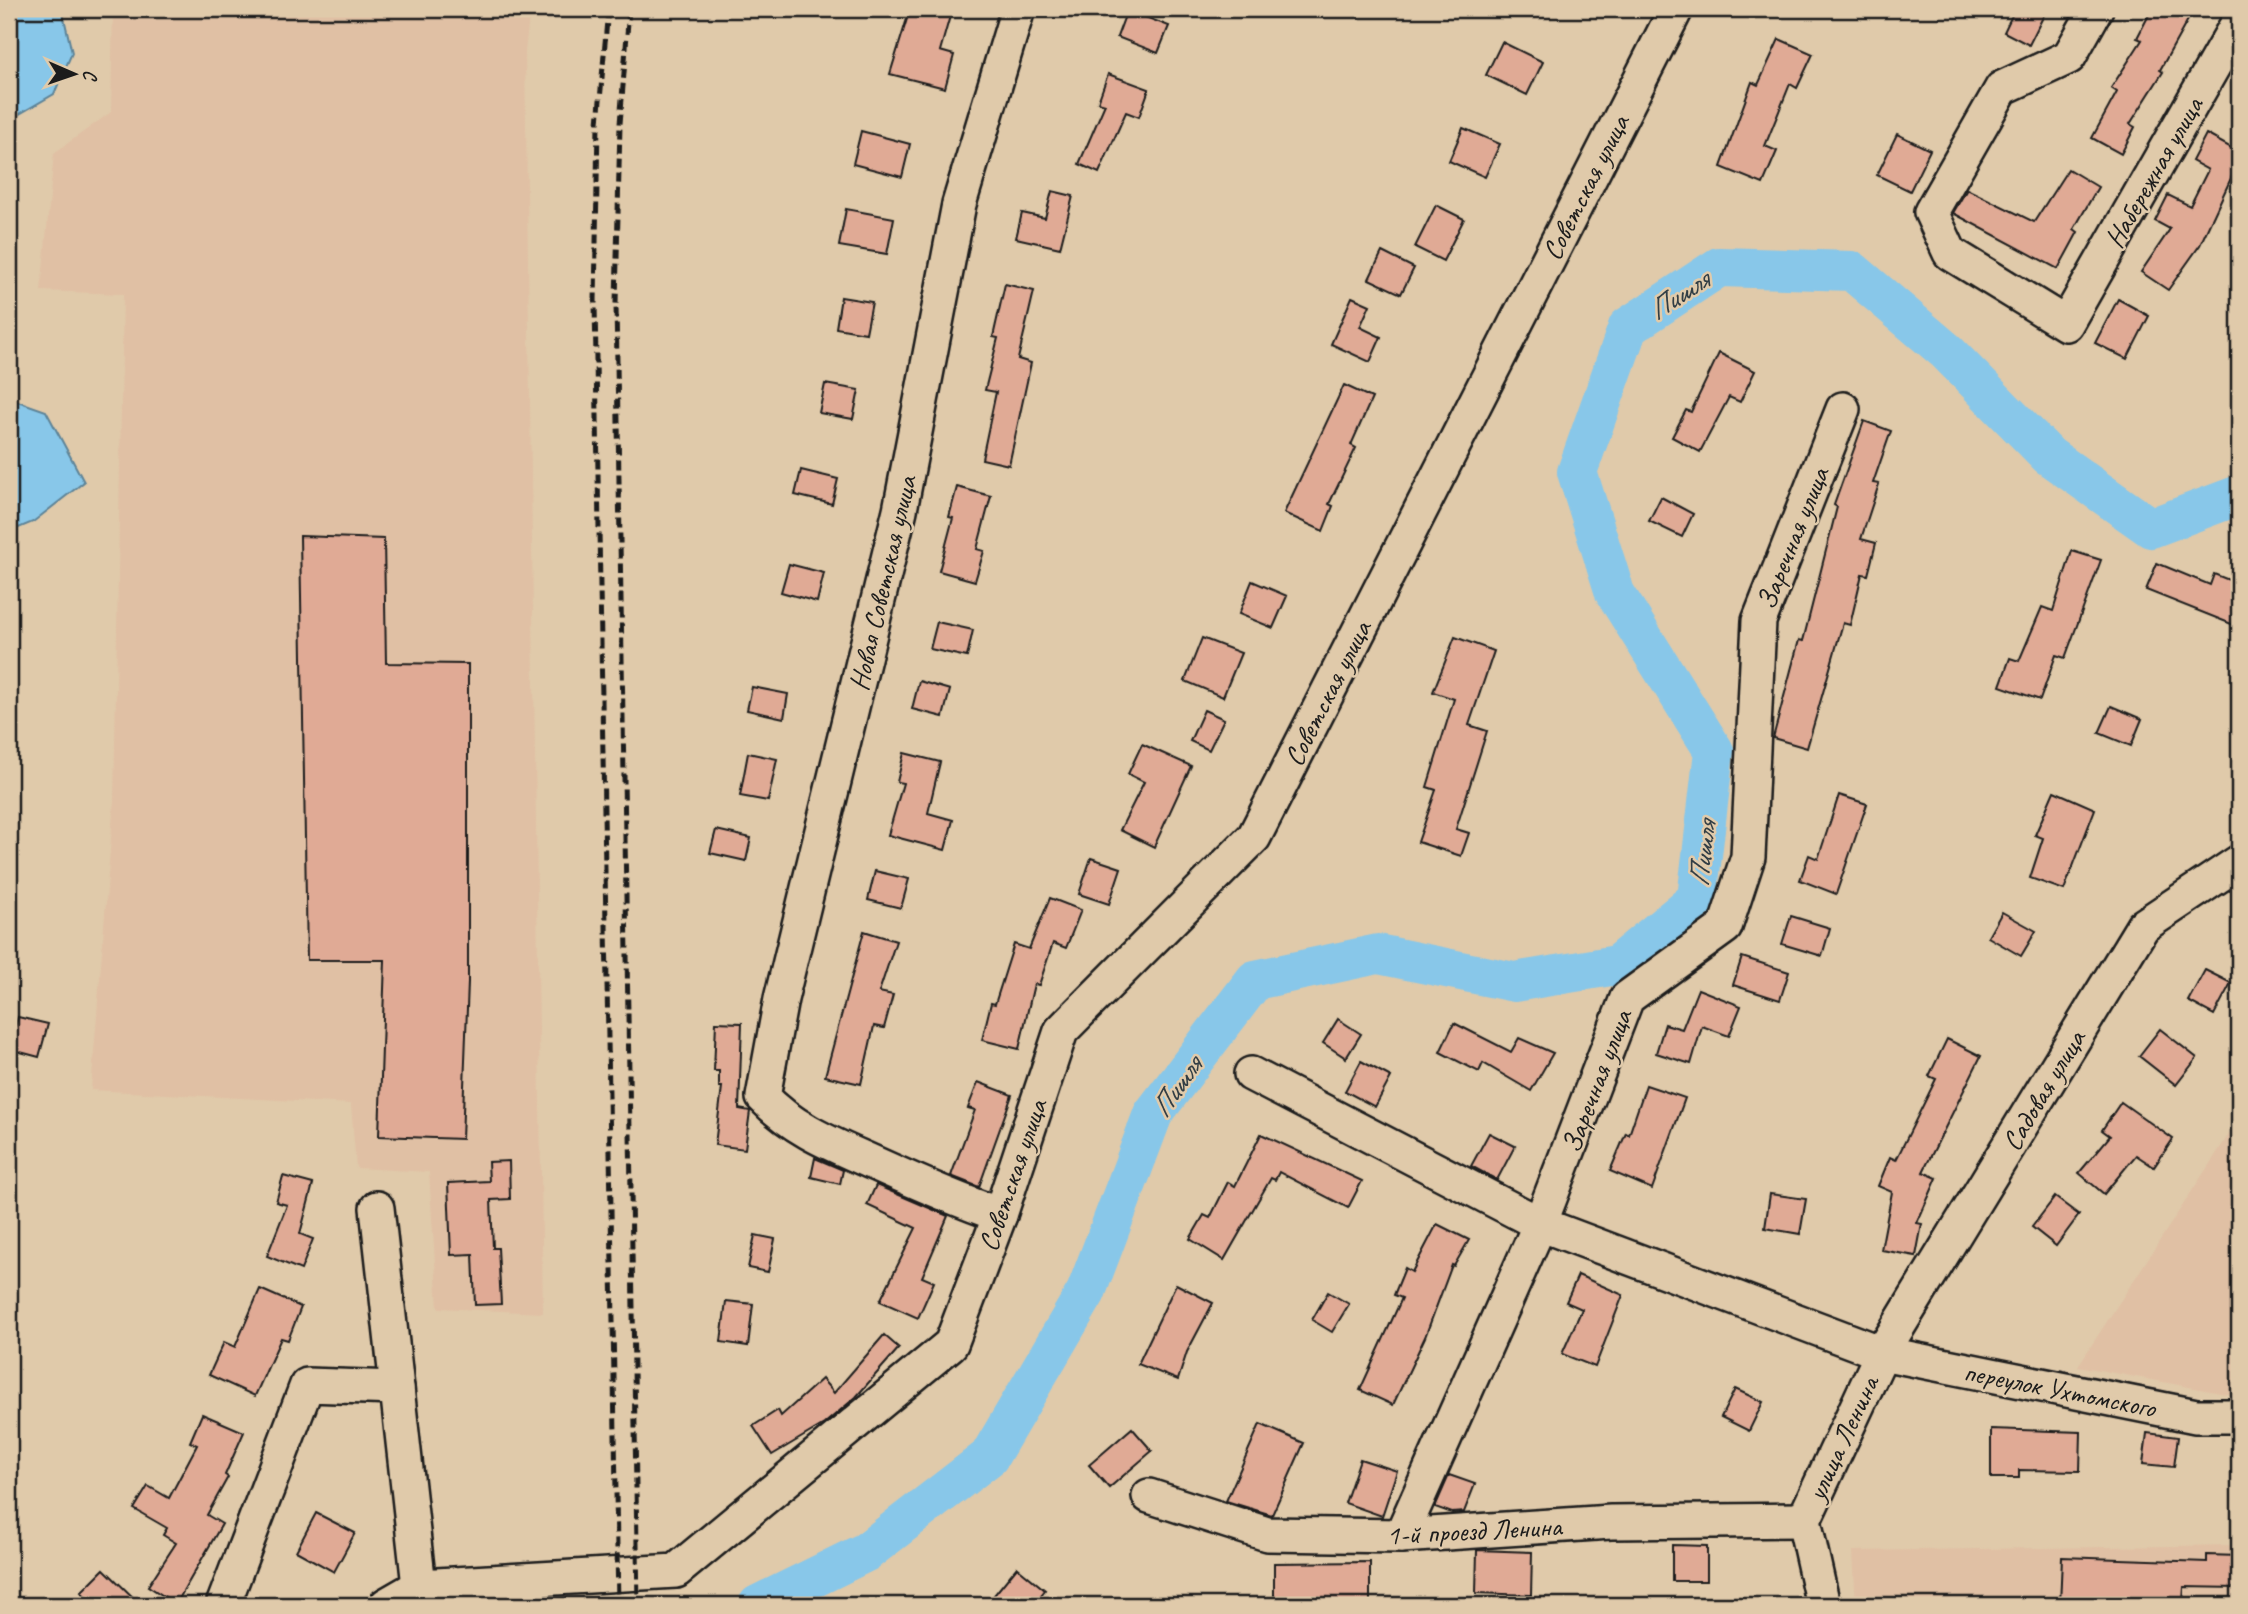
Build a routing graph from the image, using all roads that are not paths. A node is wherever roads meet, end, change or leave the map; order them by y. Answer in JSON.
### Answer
{"nodes":[{"id":1,"x":1018,"y":9,"type":"edge"},
{"id":2,"x":1676,"y":9,"type":"edge"},
{"id":3,"x":2096,"y":9,"type":"edge"},
{"id":4,"x":2239,"y":21,"type":"edge"},
{"id":5,"x":1843,"y":409,"type":"dead end"},
{"id":6,"x":2239,"y":862,"type":"edge"},
{"id":7,"x":1251,"y":1074,"type":"dead end"},
{"id":8,"x":377,"y":1208,"type":"dead end"},
{"id":9,"x":1000,"y":1215,"type":"junction"},
{"id":10,"x":1540,"y":1224,"type":"junction"},
{"id":11,"x":1882,"y":1353,"type":"junction"},
{"id":12,"x":397,"y":1388,"type":"junction"},
{"id":13,"x":2239,"y":1416,"type":"edge"},
{"id":14,"x":1149,"y":1496,"type":"dead end"},
{"id":15,"x":1804,"y":1520,"type":"junction"},
{"id":16,"x":1401,"y":1536,"type":"junction"},
{"id":17,"x":419,"y":1587,"type":"junction"},
{"id":18,"x":223,"y":1605,"type":"edge"},
{"id":19,"x":386,"y":1605,"type":"edge"},
{"id":20,"x":1824,"y":1605,"type":"edge"}],
"edges":[{"from":1,"to":9,"type":"street","name":"Новая Советская улица"},
{"from":2,"to":9,"type":"street","name":"Советская улица"},
{"from":3,"to":4,"type":"street","name":"Набережная улица"},
{"from":5,"to":10,"type":"street","name":"Заречная улица"},
{"from":6,"to":11,"type":"street","name":"Садовая улица"},
{"from":7,"to":10,"type":"street","name":"переулок Ухтомского"},
{"from":8,"to":12,"type":"street"},
{"from":9,"to":17,"type":"street","name":"Советская улица"},
{"from":10,"to":11,"type":"street","name":"переулок Ухтомского"},
{"from":10,"to":16,"type":"street","name":"Заречная улица"},
{"from":11,"to":13,"type":"street","name":"переулок Ухтомского"},
{"from":11,"to":15,"type":"street","name":"улица Ленина"},
{"from":12,"to":17,"type":"street"},
{"from":12,"to":18,"type":"street"},
{"from":14,"to":16,"type":"street","name":"1-й проезд Ленина"},
{"from":15,"to":16,"type":"street","name":"1-й проезд Ленина"},
{"from":15,"to":20,"type":"street","name":"улица Ленина"},
{"from":17,"to":19,"type":"street"}]}
